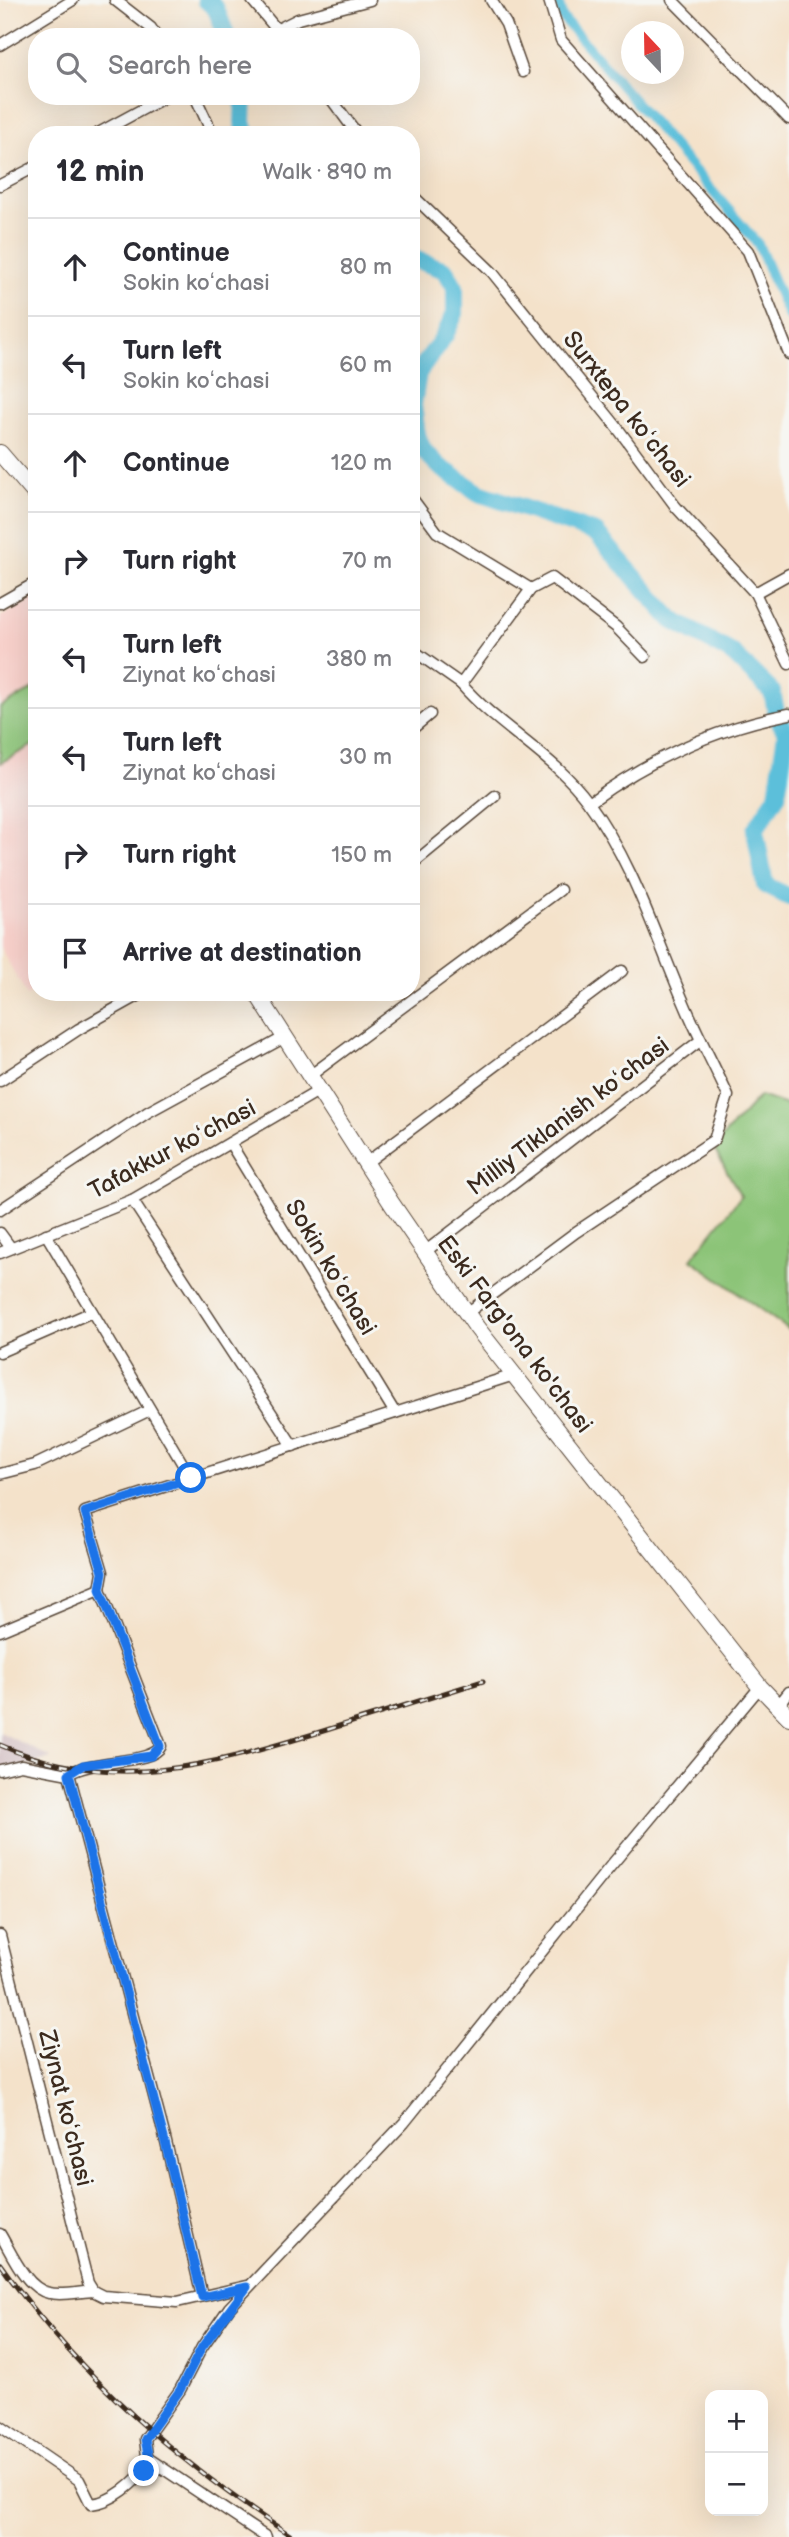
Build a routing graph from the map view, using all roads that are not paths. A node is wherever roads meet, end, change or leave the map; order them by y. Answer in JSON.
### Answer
{"nodes":[{"id":1,"x":73,"y":0,"type":"edge"},
{"id":2,"x":115,"y":0,"type":"edge"},
{"id":3,"x":252,"y":0,"type":"edge"},
{"id":4,"x":370,"y":0,"type":"edge"},
{"id":5,"x":491,"y":0,"type":"edge"},
{"id":6,"x":549,"y":0,"type":"edge"},
{"id":7,"x":671,"y":0,"type":"edge"},
{"id":8,"x":152,"y":28,"type":"edge"},
{"id":9,"x":277,"y":28,"type":"edge"},
{"id":10,"x":287,"y":28,"type":"edge"},
{"id":11,"x":0,"y":45,"type":"edge"},
{"id":12,"x":523,"y":72,"type":"dead end"},
{"id":13,"x":150,"y":105,"type":"edge"},
{"id":14,"x":198,"y":105,"type":"edge"},
{"id":15,"x":335,"y":105,"type":"edge"},
{"id":16,"x":789,"y":119,"type":"edge"},
{"id":17,"x":112,"y":126,"type":"edge"},
{"id":18,"x":209,"y":126,"type":"edge"},
{"id":19,"x":351,"y":126,"type":"edge"},
{"id":20,"x":28,"y":170,"type":"edge"},
{"id":21,"x":1,"y":181,"type":"edge"},
{"id":22,"x":420,"y":203,"type":"edge"},
{"id":23,"x":789,"y":354,"type":"edge"},
{"id":24,"x":0,"y":453,"type":"edge"},
{"id":25,"x":28,"y":486,"type":"edge"},
{"id":26,"x":420,"y":509,"type":"edge"},
{"id":27,"x":789,"y":574,"type":"edge"},
{"id":28,"x":28,"y":587,"type":"edge"},
{"id":29,"x":531,"y":589,"type":"junction"},
{"id":30,"x":755,"y":593,"type":"junction"},
{"id":31,"x":0,"y":603,"type":"edge"},
{"id":32,"x":420,"y":655,"type":"edge"},
{"id":33,"x":645,"y":657,"type":"dead end"},
{"id":34,"x":789,"y":664,"type":"edge"},
{"id":35,"x":461,"y":684,"type":"junction"},
{"id":36,"x":430,"y":714,"type":"dead end"},
{"id":37,"x":781,"y":715,"type":"edge"},
{"id":38,"x":420,"y":722,"type":"edge"},
{"id":39,"x":495,"y":796,"type":"dead end"},
{"id":40,"x":589,"y":803,"type":"junction"},
{"id":41,"x":420,"y":858,"type":"edge"},
{"id":42,"x":560,"y":890,"type":"dead end"},
{"id":43,"x":622,"y":971,"type":"dead end"},
{"id":44,"x":420,"y":994,"type":"edge"},
{"id":45,"x":129,"y":1001,"type":"edge"},
{"id":46,"x":262,"y":1001,"type":"edge"},
{"id":47,"x":410,"y":1001,"type":"edge"},
{"id":48,"x":285,"y":1037,"type":"junction"},
{"id":49,"x":701,"y":1040,"type":"junction"},
{"id":50,"x":310,"y":1075,"type":"junction"},
{"id":51,"x":0,"y":1081,"type":"edge"},
{"id":52,"x":320,"y":1090,"type":"junction"},
{"id":53,"x":230,"y":1143,"type":"junction"},
{"id":54,"x":366,"y":1163,"type":"junction"},
{"id":55,"x":132,"y":1200,"type":"junction"},
{"id":56,"x":0,"y":1210,"type":"edge"},
{"id":57,"x":0,"y":1233,"type":"edge"},
{"id":58,"x":46,"y":1234,"type":"junction"},
{"id":59,"x":11,"y":1248,"type":"junction"},
{"id":60,"x":426,"y":1251,"type":"junction"},
{"id":61,"x":0,"y":1252,"type":"edge"},
{"id":62,"x":92,"y":1312,"type":"junction"},
{"id":63,"x":467,"y":1313,"type":"junction"},
{"id":64,"x":0,"y":1352,"type":"edge"},
{"id":65,"x":513,"y":1375,"type":"junction"},
{"id":66,"x":150,"y":1410,"type":"junction"},
{"id":67,"x":396,"y":1413,"type":"junction"},
{"id":68,"x":293,"y":1446,"type":"junction"},
{"id":69,"x":0,"y":1474,"type":"edge"},
{"id":70,"x":191,"y":1478,"type":"junction"},
{"id":71,"x":100,"y":1589,"type":"junction"},
{"id":72,"x":0,"y":1631,"type":"edge"},
{"id":73,"x":760,"y":1687,"type":"junction"},
{"id":74,"x":789,"y":1692,"type":"edge"},
{"id":75,"x":783,"y":1711,"type":"edge"},
{"id":76,"x":0,"y":1770,"type":"edge"},
{"id":77,"x":69,"y":1774,"type":"junction"},
{"id":78,"x":0,"y":1936,"type":"edge"},
{"id":79,"x":0,"y":2234,"type":"edge"},
{"id":80,"x":247,"y":2287,"type":"junction"},
{"id":81,"x":93,"y":2291,"type":"junction"},
{"id":82,"x":202,"y":2297,"type":"junction"},
{"id":83,"x":0,"y":2426,"type":"edge"},
{"id":84,"x":149,"y":2459,"type":"junction"},
{"id":85,"x":267,"y":2537,"type":"edge"}],
"edges":[{"from":1,"to":11,"type":"street"},
{"from":2,"to":8,"type":"street"},
{"from":3,"to":9,"type":"street"},
{"from":4,"to":10,"type":"street"},
{"from":5,"to":12,"type":"street"},
{"from":6,"to":23,"type":"street"},
{"from":7,"to":16,"type":"street"},
{"from":13,"to":17,"type":"street"},
{"from":14,"to":18,"type":"street"},
{"from":15,"to":19,"type":"street"},
{"from":20,"to":21,"type":"street"},
{"from":22,"to":30,"type":"street","name":"Surxtepa koʻchasi"},
{"from":24,"to":25,"type":"main road"},
{"from":26,"to":29,"type":"street"},
{"from":27,"to":30,"type":"street"},
{"from":28,"to":31,"type":"street"},
{"from":29,"to":33,"type":"street"},
{"from":29,"to":35,"type":"street"},
{"from":30,"to":34,"type":"street","name":"Surxtepa koʻchasi"},
{"from":32,"to":35,"type":"street"},
{"from":35,"to":40,"type":"street"},
{"from":36,"to":38,"type":"street"},
{"from":37,"to":40,"type":"street"},
{"from":39,"to":41,"type":"street"},
{"from":40,"to":49,"type":"street"},
{"from":42,"to":44,"type":"street"},
{"from":43,"to":54,"type":"street"},
{"from":45,"to":51,"type":"street"},
{"from":46,"to":48,"type":"main road","name":"Eski Farg'ona ko'chasi"},
{"from":47,"to":50,"type":"street"},
{"from":48,"to":50,"type":"main road","name":"Eski Farg'ona ko'chasi"},
{"from":48,"to":56,"type":"street"},
{"from":49,"to":60,"type":"street","name":"Milliy Tiklanish koʻchasi"},
{"from":49,"to":63,"type":"street"},
{"from":50,"to":52,"type":"main road","name":"Eski Farg'ona ko'chasi"},
{"from":52,"to":53,"type":"street","name":"Tafakkur koʻchasi"},
{"from":52,"to":54,"type":"main road","name":"Eski Farg'ona ko'chasi"},
{"from":53,"to":55,"type":"street","name":"Tafakkur koʻchasi"},
{"from":53,"to":67,"type":"street","name":"Sokin koʻchasi"},
{"from":54,"to":60,"type":"main road","name":"Eski Farg'ona ko'chasi"},
{"from":55,"to":58,"type":"street","name":"Tafakkur koʻchasi"},
{"from":55,"to":68,"type":"street"},
{"from":57,"to":59,"type":"street"},
{"from":58,"to":59,"type":"street","name":"Tafakkur koʻchasi"},
{"from":58,"to":62,"type":"street"},
{"from":59,"to":61,"type":"street","name":"Tafakkur koʻchasi"},
{"from":60,"to":63,"type":"main road","name":"Eski Farg'ona ko'chasi"},
{"from":62,"to":64,"type":"street"},
{"from":62,"to":66,"type":"street"},
{"from":63,"to":65,"type":"main road","name":"Eski Farg'ona ko'chasi"},
{"from":65,"to":67,"type":"street"},
{"from":65,"to":73,"type":"main road","name":"Eski Farg'ona ko'chasi"},
{"from":66,"to":69,"type":"street"},
{"from":66,"to":70,"type":"street"},
{"from":67,"to":68,"type":"street"},
{"from":68,"to":70,"type":"street"},
{"from":70,"to":71,"type":"street"},
{"from":71,"to":72,"type":"street"},
{"from":71,"to":77,"type":"street"},
{"from":73,"to":75,"type":"main road","name":"Eski Farg'ona ko'chasi"},
{"from":73,"to":80,"type":"street"},
{"from":74,"to":75,"type":"street"},
{"from":76,"to":77,"type":"street"},
{"from":77,"to":82,"type":"street"},
{"from":78,"to":81,"type":"street","name":"Ziynat koʻchasi"},
{"from":79,"to":81,"type":"street"},
{"from":80,"to":82,"type":"street"},
{"from":80,"to":84,"type":"street"},
{"from":81,"to":82,"type":"street"},
{"from":83,"to":84,"type":"street"},
{"from":84,"to":85,"type":"street"}]}
